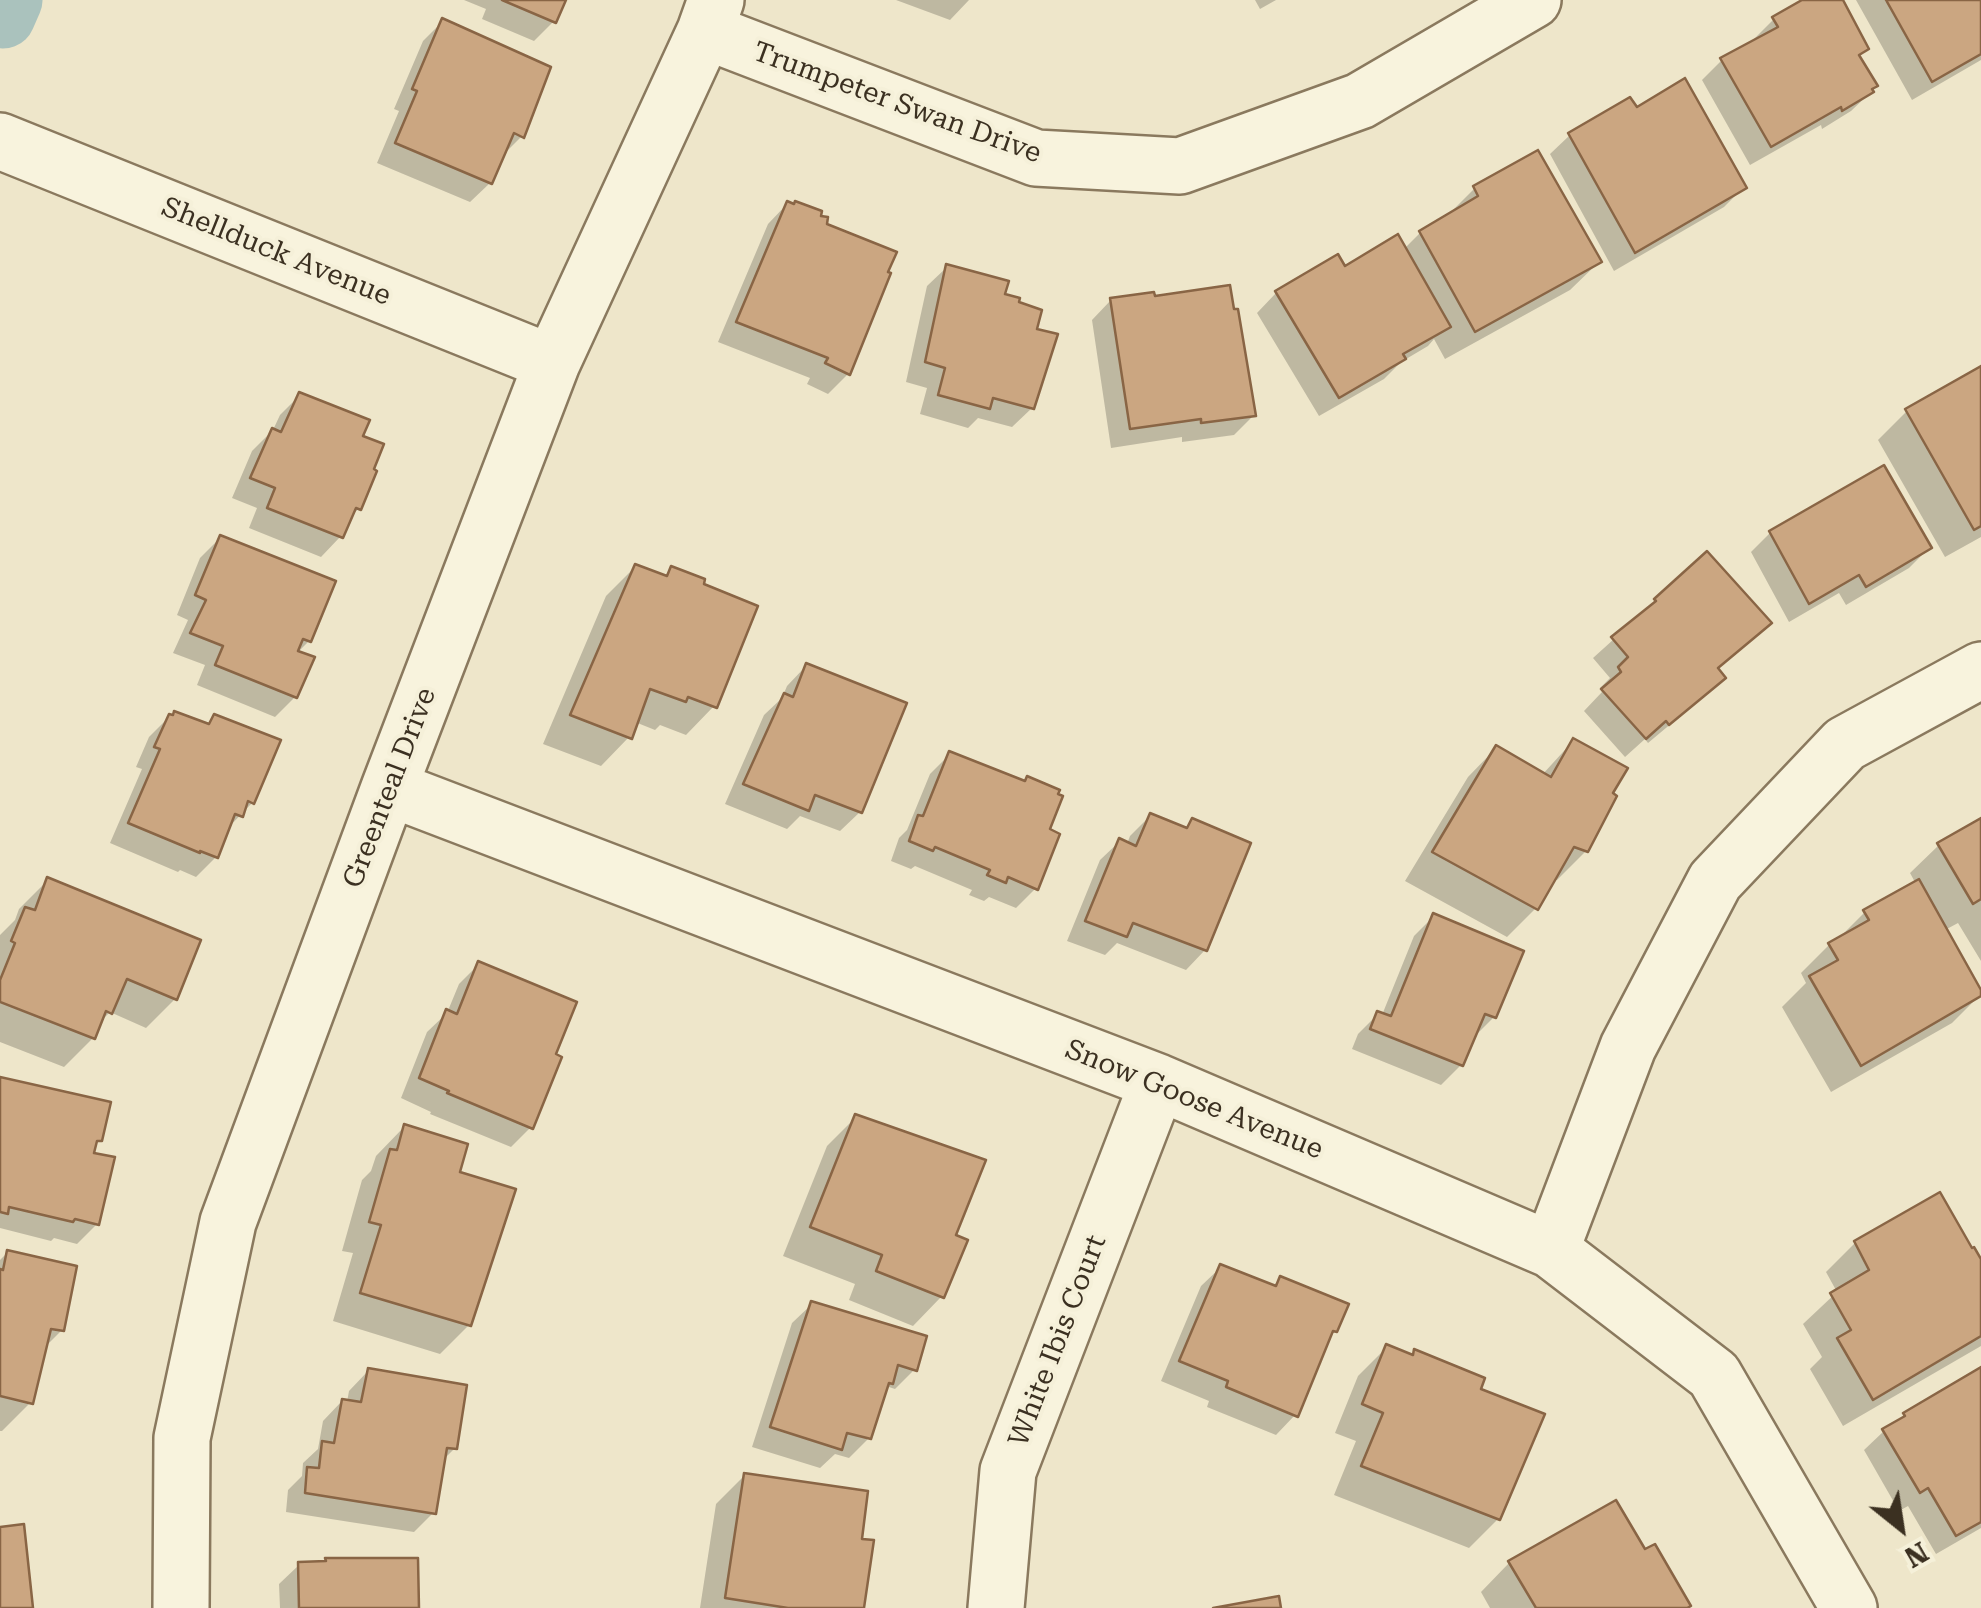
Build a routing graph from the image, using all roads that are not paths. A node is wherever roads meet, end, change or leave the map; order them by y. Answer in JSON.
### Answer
{"nodes":[{"id":1,"x":1533,"y":0,"type":"edge"},
{"id":2,"x":710,"y":16,"type":"edge"},
{"id":3,"x":0,"y":141,"type":"edge"},
{"id":4,"x":552,"y":362,"type":"junction"},
{"id":5,"x":1981,"y":670,"type":"edge"},
{"id":6,"x":389,"y":788,"type":"junction"},
{"id":7,"x":1158,"y":1082,"type":"junction"},
{"id":8,"x":1551,"y":1250,"type":"junction"},
{"id":9,"x":180,"y":1608,"type":"edge"},
{"id":10,"x":996,"y":1608,"type":"edge"},
{"id":11,"x":1850,"y":1608,"type":"edge"}],
"edges":[{"from":1,"to":2,"type":"street","name":"Trumpeter Swan Drive"},
{"from":2,"to":4,"type":"street","name":"Greenteal Drive"},
{"from":3,"to":4,"type":"street","name":"Shellduck Avenue"},
{"from":4,"to":6,"type":"street","name":"Greenteal Drive"},
{"from":5,"to":8,"type":"street"},
{"from":6,"to":7,"type":"street","name":"Snow Goose Avenue"},
{"from":6,"to":9,"type":"street","name":"Greenteal Drive"},
{"from":7,"to":8,"type":"street","name":"Snow Goose Avenue"},
{"from":7,"to":10,"type":"street","name":"White Ibis Court"},
{"from":8,"to":11,"type":"street","name":"Snow Goose Avenue"}]}
